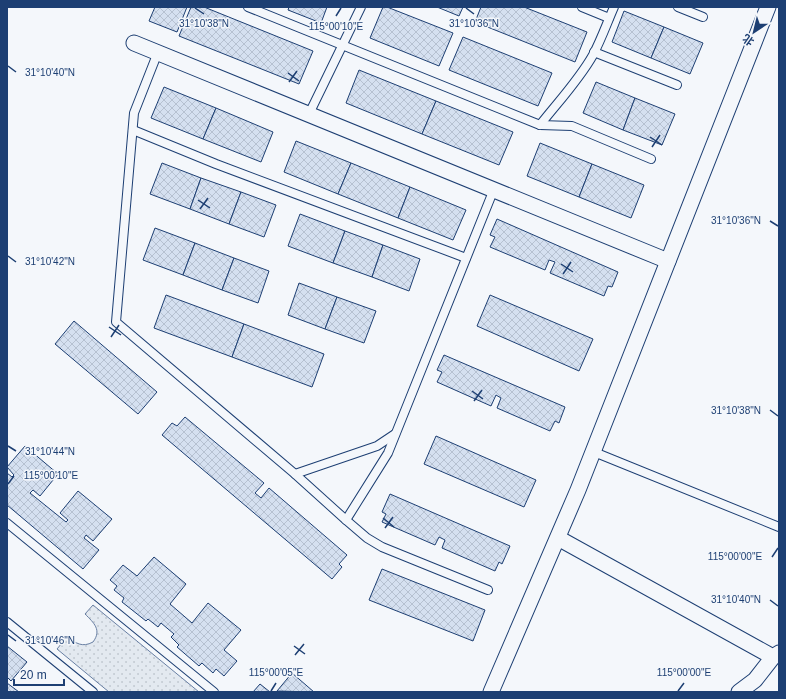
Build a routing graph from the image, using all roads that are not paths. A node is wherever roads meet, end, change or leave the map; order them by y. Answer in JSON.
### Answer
{"nodes":[{"id":1,"x":248,"y":7,"type":"edge"},
{"id":2,"x":361,"y":7,"type":"edge"},
{"id":3,"x":582,"y":7,"type":"edge"},
{"id":4,"x":614,"y":7,"type":"edge"},
{"id":5,"x":678,"y":7,"type":"edge"},
{"id":6,"x":768,"y":7,"type":"edge"},
{"id":7,"x":703,"y":17,"type":"dead end"},
{"id":8,"x":610,"y":18,"type":"junction"},
{"id":9,"x":134,"y":43,"type":"dead end"},
{"id":10,"x":342,"y":45,"type":"junction"},
{"id":11,"x":158,"y":52,"type":"junction"},
{"id":12,"x":594,"y":52,"type":"junction"},
{"id":13,"x":677,"y":85,"type":"dead end"},
{"id":14,"x":309,"y":114,"type":"junction"},
{"id":15,"x":540,"y":125,"type":"junction"},
{"id":16,"x":133,"y":130,"type":"junction"},
{"id":17,"x":651,"y":159,"type":"dead end"},
{"id":18,"x":494,"y":189,"type":"junction"},
{"id":19,"x":466,"y":258,"type":"junction"},
{"id":20,"x":668,"y":261,"type":"junction"},
{"id":21,"x":395,"y":434,"type":"junction"},
{"id":22,"x":594,"y":452,"type":"junction"},
{"id":23,"x":295,"y":474,"type":"junction"},
{"id":24,"x":346,"y":520,"type":"junction"},
{"id":25,"x":7,"y":522,"type":"edge"},
{"id":26,"x":779,"y":527,"type":"edge"},
{"id":27,"x":558,"y":538,"type":"junction"},
{"id":28,"x":488,"y":590,"type":"dead end"},
{"id":29,"x":7,"y":622,"type":"edge"},
{"id":30,"x":776,"y":655,"type":"edge"},
{"id":31,"x":93,"y":692,"type":"edge"},
{"id":32,"x":214,"y":692,"type":"edge"},
{"id":33,"x":491,"y":692,"type":"edge"},
{"id":34,"x":739,"y":692,"type":"edge"}],
"edges":[{"from":1,"to":10,"type":"lane"},
{"from":2,"to":10,"type":"lane"},
{"from":3,"to":8,"type":"lane"},
{"from":4,"to":8,"type":"lane"},
{"from":5,"to":7,"type":"lane"},
{"from":6,"to":20,"type":"street"},
{"from":8,"to":12,"type":"lane"},
{"from":9,"to":11,"type":"street"},
{"from":10,"to":14,"type":"lane"},
{"from":10,"to":15,"type":"lane"},
{"from":11,"to":14,"type":"street"},
{"from":11,"to":16,"type":"lane"},
{"from":12,"to":13,"type":"lane"},
{"from":12,"to":15,"type":"lane"},
{"from":14,"to":18,"type":"street"},
{"from":15,"to":17,"type":"lane"},
{"from":16,"to":19,"type":"lane"},
{"from":16,"to":23,"type":"lane"},
{"from":18,"to":19,"type":"lane"},
{"from":18,"to":20,"type":"street"},
{"from":19,"to":21,"type":"lane"},
{"from":20,"to":22,"type":"street"},
{"from":21,"to":23,"type":"lane"},
{"from":21,"to":24,"type":"lane"},
{"from":22,"to":26,"type":"lane"},
{"from":22,"to":27,"type":"street"},
{"from":23,"to":24,"type":"lane"},
{"from":24,"to":28,"type":"lane"},
{"from":25,"to":32,"type":"lane"},
{"from":27,"to":30,"type":"street"},
{"from":27,"to":33,"type":"street"},
{"from":29,"to":31,"type":"lane"},
{"from":30,"to":34,"type":"street"}]}
